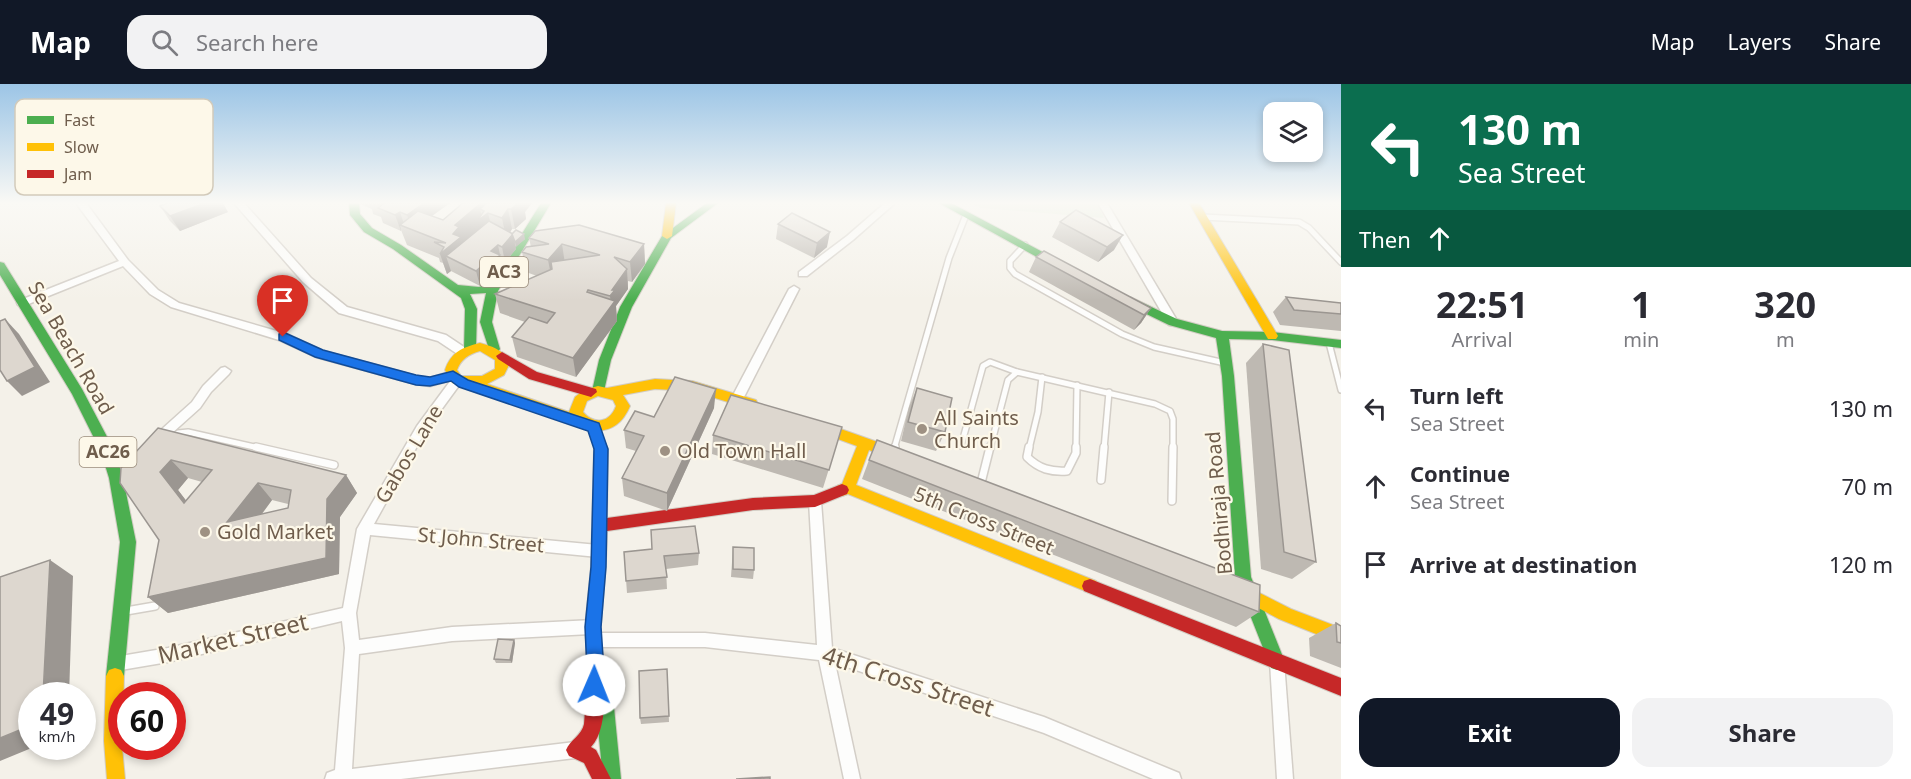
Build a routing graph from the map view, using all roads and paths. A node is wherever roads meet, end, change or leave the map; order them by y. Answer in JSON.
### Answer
{"nodes":[{"id":1,"x":107,"y":235,"type":"edge"},
{"id":2,"x":268,"y":235,"type":"edge"},
{"id":3,"x":377,"y":235,"type":"edge"},
{"id":4,"x":528,"y":235,"type":"edge"},
{"id":5,"x":853,"y":235,"type":"edge"},
{"id":6,"x":956,"y":235,"type":"edge"},
{"id":7,"x":1006,"y":235,"type":"edge"},
{"id":8,"x":1121,"y":235,"type":"edge"},
{"id":9,"x":1212,"y":235,"type":"edge"},
{"id":10,"x":1316,"y":235,"type":"edge"},
{"id":11,"x":667,"y":236,"type":"edge"},
{"id":12,"x":1025,"y":245,"type":"junction"},
{"id":13,"x":125,"y":262,"type":"junction"},
{"id":14,"x":1341,"y":262,"type":"edge"},
{"id":15,"x":0,"y":266,"type":"edge"},
{"id":16,"x":1074,"y":272,"type":"edge"},
{"id":17,"x":803,"y":274,"type":"dead end"},
{"id":18,"x":497,"y":284,"type":"junction"},
{"id":19,"x":454,"y":288,"type":"junction"},
{"id":20,"x":795,"y":289,"type":"dead end"},
{"id":21,"x":1114,"y":292,"type":"edge"},
{"id":22,"x":22,"y":303,"type":"junction"},
{"id":23,"x":1173,"y":322,"type":"junction"},
{"id":24,"x":1222,"y":335,"type":"junction"},
{"id":25,"x":1269,"y":340,"type":"junction"},
{"id":26,"x":1335,"y":344,"type":"edge"},
{"id":27,"x":467,"y":350,"type":"junction"},
{"id":28,"x":498,"y":353,"type":"junction"},
{"id":29,"x":1226,"y":364,"type":"junction"},
{"id":30,"x":225,"y":371,"type":"dead end"},
{"id":31,"x":1017,"y":372,"type":"junction"},
{"id":32,"x":1042,"y":376,"type":"junction"},
{"id":33,"x":460,"y":380,"type":"junction"},
{"id":34,"x":1077,"y":385,"type":"junction"},
{"id":35,"x":1341,"y":390,"type":"edge"},
{"id":36,"x":600,"y":392,"type":"junction"},
{"id":37,"x":1109,"y":392,"type":"junction"},
{"id":38,"x":736,"y":399,"type":"junction"},
{"id":39,"x":769,"y":410,"type":"edge"},
{"id":40,"x":812,"y":424,"type":"edge"},
{"id":41,"x":588,"y":425,"type":"junction"},
{"id":42,"x":609,"y":425,"type":"junction"},
{"id":43,"x":865,"y":442,"type":"junction"},
{"id":44,"x":961,"y":446,"type":"dead end"},
{"id":45,"x":152,"y":449,"type":"joint"},
{"id":46,"x":601,"y":449,"type":"junction"},
{"id":47,"x":898,"y":455,"type":"joint"},
{"id":48,"x":334,"y":465,"type":"dead end"},
{"id":49,"x":1101,"y":480,"type":"dead end"},
{"id":50,"x":848,"y":488,"type":"junction"},
{"id":51,"x":980,"y":488,"type":"edge"},
{"id":52,"x":815,"y":501,"type":"junction"},
{"id":53,"x":1172,"y":501,"type":"dead end"},
{"id":54,"x":599,"y":526,"type":"junction"},
{"id":55,"x":364,"y":529,"type":"junction"},
{"id":56,"x":598,"y":551,"type":"junction"},
{"id":57,"x":1229,"y":586,"type":"edge"},
{"id":58,"x":1251,"y":595,"type":"junction"},
{"id":59,"x":155,"y":606,"type":"edge"},
{"id":60,"x":122,"y":612,"type":"junction"},
{"id":61,"x":349,"y":612,"type":"junction"},
{"id":62,"x":593,"y":633,"type":"junction"},
{"id":63,"x":1341,"y":636,"type":"edge"},
{"id":64,"x":352,"y":648,"type":"junction"},
{"id":65,"x":825,"y":652,"type":"junction"},
{"id":66,"x":1277,"y":662,"type":"junction"},
{"id":67,"x":115,"y":663,"type":"junction"},
{"id":68,"x":596,"y":671,"type":"junction"},
{"id":69,"x":1341,"y":687,"type":"edge"},
{"id":70,"x":575,"y":750,"type":"junction"},
{"id":71,"x":340,"y":778,"type":"edge"},
{"id":72,"x":116,"y":779,"type":"edge"},
{"id":73,"x":602,"y":779,"type":"edge"},
{"id":74,"x":612,"y":779,"type":"edge"},
{"id":75,"x":852,"y":779,"type":"edge"},
{"id":76,"x":1173,"y":779,"type":"edge"},
{"id":77,"x":1285,"y":779,"type":"edge"}],
"edges":[{"from":1,"to":13,"type":"street"},
{"from":2,"to":27,"type":"street"},
{"from":3,"to":19,"type":"main road"},
{"from":4,"to":18,"type":"main road","number":"AC3"},
{"from":5,"to":17,"type":"street"},
{"from":6,"to":47,"type":"lane"},
{"from":7,"to":12,"type":"main road"},
{"from":8,"to":23,"type":"street"},
{"from":9,"to":25,"type":"main road"},
{"from":10,"to":14,"type":"lane"},
{"from":11,"to":36,"type":"main road"},
{"from":12,"to":16,"type":"main road"},
{"from":12,"to":29,"type":"lane"},
{"from":13,"to":22,"type":"street"},
{"from":13,"to":33,"type":"street"},
{"from":15,"to":22,"type":"main road","name":"Sea Beach Road","number":"AC26"},
{"from":18,"to":19,"type":"main road"},
{"from":18,"to":28,"type":"main road","number":"AC3"},
{"from":19,"to":27,"type":"main road"},
{"from":20,"to":38,"type":"street"},
{"from":21,"to":23,"type":"main road"},
{"from":22,"to":60,"type":"main road","name":"Sea Beach Road","number":"AC26"},
{"from":23,"to":24,"type":"main road"},
{"from":24,"to":25,"type":"main road"},
{"from":24,"to":29,"type":"main road","name":"Bodhiraja Road"},
{"from":25,"to":26,"type":"main road"},
{"from":26,"to":35,"type":"lane"},
{"from":27,"to":28,"type":"main road"},
{"from":27,"to":33,"type":"main road"},
{"from":28,"to":33,"type":"main road"},
{"from":28,"to":36,"type":"main road"},
{"from":29,"to":58,"type":"main road","name":"Bodhiraja Road"},
{"from":30,"to":45,"type":"street"},
{"from":31,"to":32,"type":"lane"},
{"from":31,"to":44,"type":"lane"},
{"from":31,"to":51,"type":"lane"},
{"from":32,"to":34,"type":"lane"},
{"from":32,"to":34,"type":"lane"},
{"from":33,"to":41,"type":"main road"},
{"from":33,"to":55,"type":"street","name":"Gabos Lane"},
{"from":34,"to":37,"type":"lane"},
{"from":36,"to":38,"type":"main road"},
{"from":36,"to":41,"type":"main road"},
{"from":36,"to":42,"type":"main road"},
{"from":37,"to":49,"type":"lane"},
{"from":37,"to":53,"type":"lane"},
{"from":38,"to":39,"type":"main road"},
{"from":40,"to":43,"type":"main road"},
{"from":41,"to":42,"type":"main road"},
{"from":41,"to":46,"type":"main road"},
{"from":42,"to":46,"type":"main road"},
{"from":43,"to":47,"type":"main road"},
{"from":43,"to":50,"type":"main road"},
{"from":45,"to":48,"type":"lane"},
{"from":46,"to":54,"type":"main road"},
{"from":50,"to":52,"type":"main road"},
{"from":50,"to":66,"type":"main road","name":"5th Cross Street"},
{"from":52,"to":54,"type":"main road"},
{"from":52,"to":65,"type":"street"},
{"from":54,"to":56,"type":"main road"},
{"from":55,"to":56,"type":"street","name":"St John Street"},
{"from":55,"to":61,"type":"street","name":"Gabos Lane"},
{"from":56,"to":62,"type":"main road"},
{"from":57,"to":58,"type":"main road"},
{"from":58,"to":63,"type":"main road"},
{"from":58,"to":66,"type":"main road","name":"Bodhiraja Road"},
{"from":59,"to":60,"type":"lane"},
{"from":60,"to":67,"type":"main road","name":"Sea Beach Road","number":"AC26"},
{"from":61,"to":64,"type":"street","name":"Gabos Lane"},
{"from":61,"to":67,"type":"street","name":"Market Street"},
{"from":62,"to":64,"type":"street","name":"4th Cross Street"},
{"from":62,"to":65,"type":"street","name":"4th Cross Street"},
{"from":62,"to":68,"type":"main road"},
{"from":64,"to":71,"type":"street","name":"Gabos Lane"},
{"from":65,"to":75,"type":"street"},
{"from":65,"to":76,"type":"street","name":"4th Cross Street"},
{"from":66,"to":69,"type":"main road","name":"5th Cross Street"},
{"from":66,"to":77,"type":"street"},
{"from":67,"to":72,"type":"main road","name":"Sea Beach Road"},
{"from":68,"to":70,"type":"main road"},
{"from":68,"to":74,"type":"main road"},
{"from":70,"to":71,"type":"street"},
{"from":70,"to":73,"type":"main road"}]}
